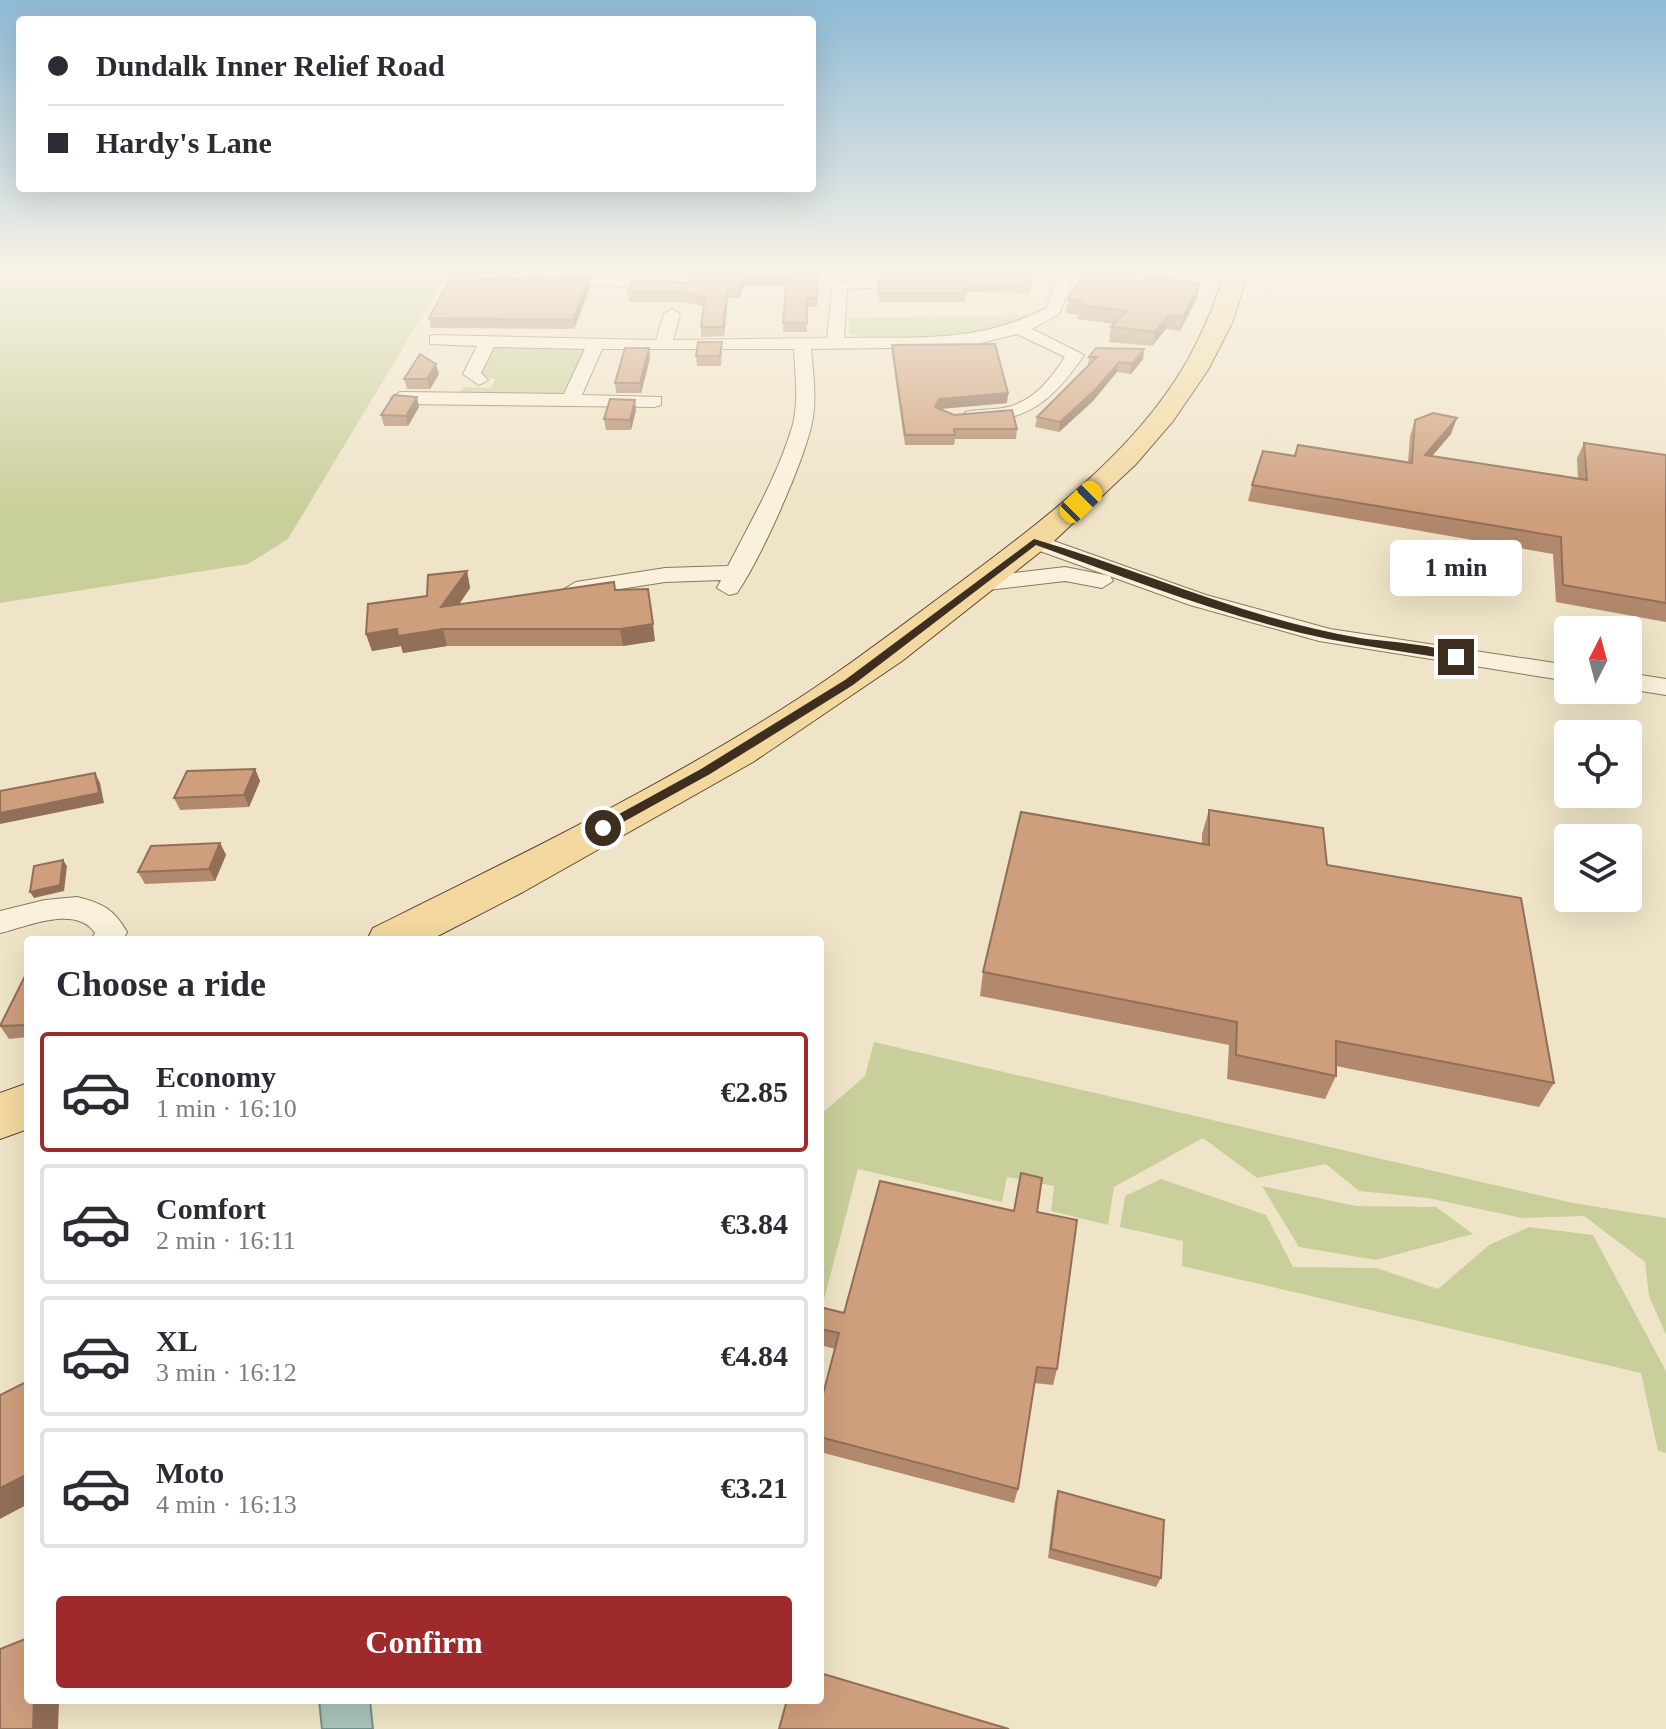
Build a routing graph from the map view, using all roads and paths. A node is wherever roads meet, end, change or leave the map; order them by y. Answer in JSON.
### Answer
{"nodes":[{"id":1,"x":484,"y":349,"type":"edge"},
{"id":2,"x":593,"y":349,"type":"edge"},
{"id":3,"x":802,"y":349,"type":"edge"},
{"id":4,"x":1068,"y":349,"type":"edge"},
{"id":5,"x":1206,"y":349,"type":"edge"},
{"id":6,"x":479,"y":380,"type":"dead end"},
{"id":7,"x":400,"y":398,"type":"edge"},
{"id":8,"x":570,"y":401,"type":"junction"},
{"id":9,"x":654,"y":401,"type":"dead end"},
{"id":10,"x":960,"y":416,"type":"edge"},
{"id":11,"x":1034,"y":541,"type":"junction"},
{"id":12,"x":979,"y":584,"type":"junction"},
{"id":13,"x":555,"y":592,"type":"edge"},
{"id":14,"x":1198,"y":600,"type":"junction"},
{"id":15,"x":1554,"y":671,"type":"edge"},
{"id":16,"x":1642,"y":683,"type":"edge"},
{"id":17,"x":1666,"y":687,"type":"edge"},
{"id":18,"x":0,"y":922,"type":"edge"},
{"id":19,"x":107,"y":931,"type":"edge"},
{"id":20,"x":398,"y":936,"type":"edge"},
{"id":21,"x":24,"y":1107,"type":"edge"},
{"id":22,"x":0,"y":1117,"type":"edge"}],
"edges":[{"from":1,"to":6,"type":"street"},
{"from":2,"to":8,"type":"street"},
{"from":3,"to":13,"type":"street"},
{"from":4,"to":10,"type":"street"},
{"from":5,"to":11,"type":"main road"},
{"from":7,"to":8,"type":"street"},
{"from":8,"to":9,"type":"street"},
{"from":11,"to":12,"type":"main road"},
{"from":11,"to":14,"type":"street"},
{"from":12,"to":14,"type":"street"},
{"from":12,"to":20,"type":"main road"},
{"from":14,"to":15,"type":"street"},
{"from":16,"to":17,"type":"street"},
{"from":18,"to":19,"type":"street"},
{"from":21,"to":22,"type":"main road"}]}
